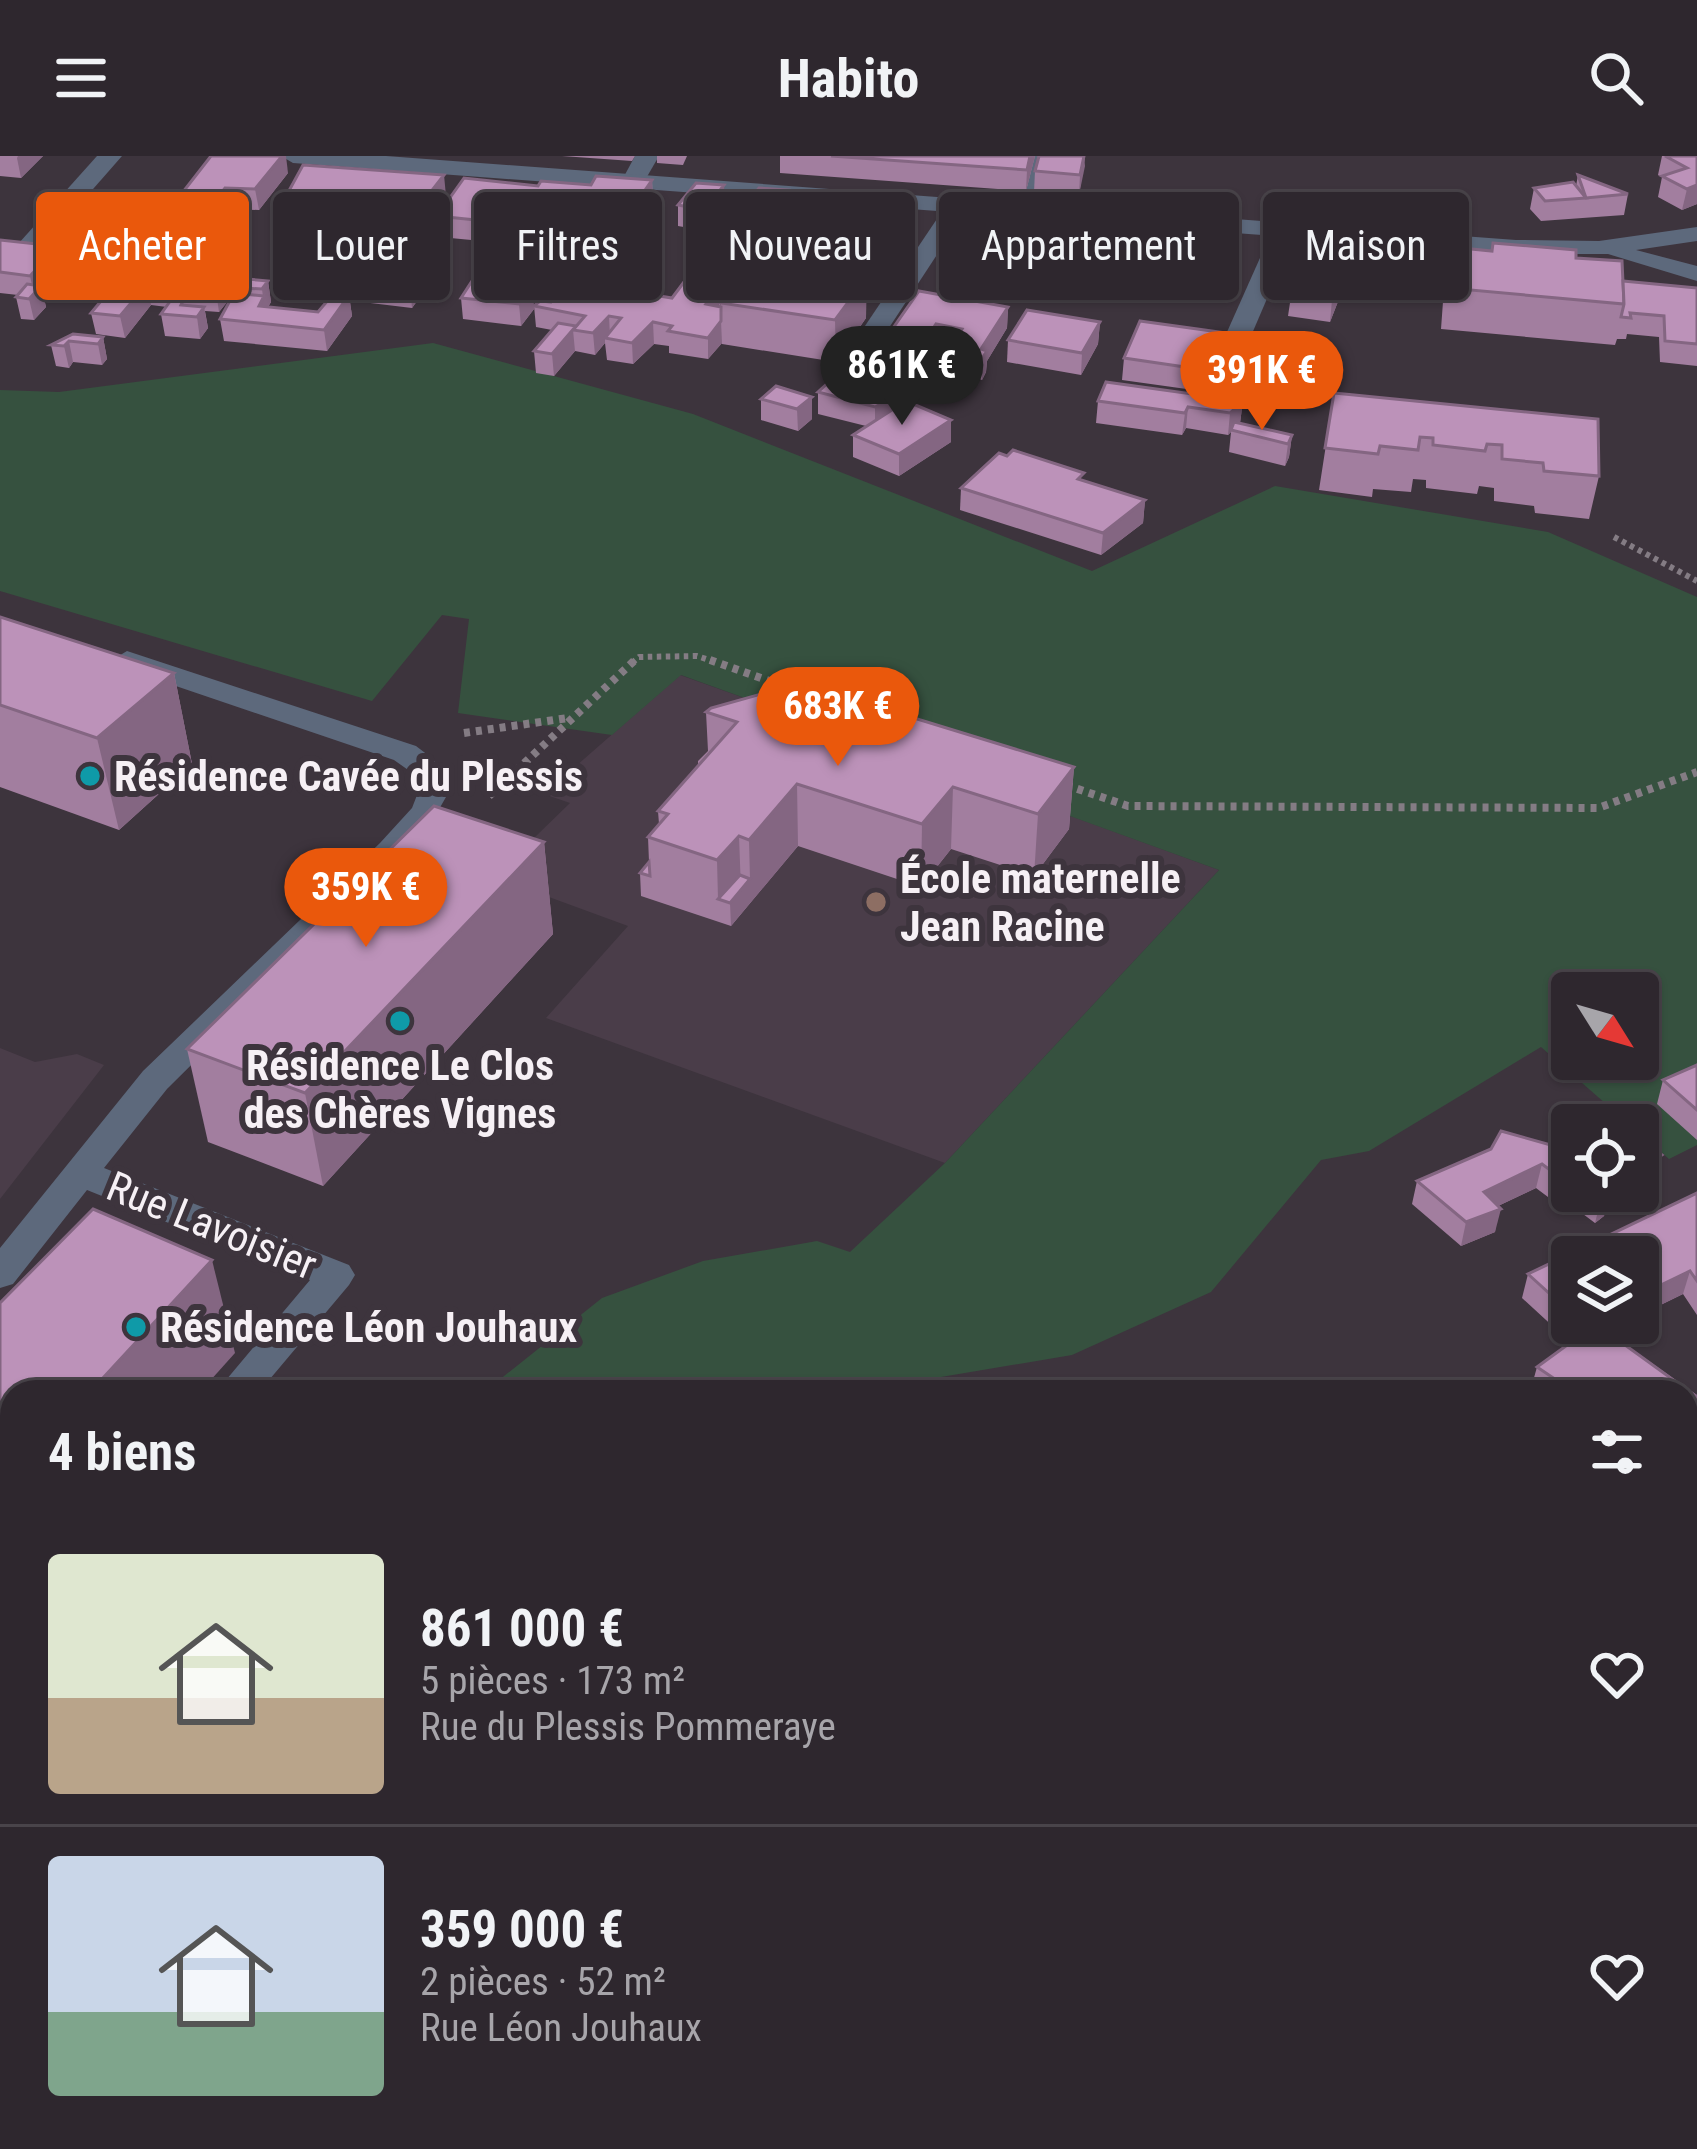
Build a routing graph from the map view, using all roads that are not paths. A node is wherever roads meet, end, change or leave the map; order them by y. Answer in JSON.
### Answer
{"nodes":[{"id":1,"x":110,"y":156,"type":"edge"},
{"id":2,"x":292,"y":156,"type":"edge"},
{"id":3,"x":647,"y":156,"type":"edge"},
{"id":4,"x":1038,"y":156,"type":"edge"},
{"id":5,"x":498,"y":164,"type":"edge"},
{"id":6,"x":633,"y":182,"type":"junction"},
{"id":7,"x":1029,"y":192,"type":"edge"},
{"id":8,"x":939,"y":205,"type":"edge"},
{"id":9,"x":939,"y":233,"type":"edge"},
{"id":10,"x":1697,"y":234,"type":"edge"},
{"id":11,"x":1469,"y":244,"type":"edge"},
{"id":12,"x":28,"y":248,"type":"edge"},
{"id":13,"x":1599,"y":248,"type":"junction"},
{"id":14,"x":1697,"y":274,"type":"edge"},
{"id":15,"x":1263,"y":280,"type":"edge"},
{"id":16,"x":1232,"y":350,"type":"edge"},
{"id":17,"x":843,"y":378,"type":"edge"},
{"id":18,"x":91,"y":648,"type":"edge"},
{"id":19,"x":78,"y":1172,"type":"junction"},
{"id":20,"x":0,"y":1274,"type":"edge"},
{"id":21,"x":246,"y":1380,"type":"edge"}],
"edges":[{"from":1,"to":12,"type":"street"},
{"from":2,"to":5,"type":"street"},
{"from":3,"to":6,"type":"street"},
{"from":4,"to":7,"type":"street"},
{"from":5,"to":6,"type":"street"},
{"from":6,"to":8,"type":"street"},
{"from":9,"to":17,"type":"street"},
{"from":10,"to":13,"type":"street"},
{"from":11,"to":13,"type":"street"},
{"from":13,"to":14,"type":"street"},
{"from":15,"to":16,"type":"street"},
{"from":18,"to":19,"type":"street"},
{"from":19,"to":20,"type":"street"},
{"from":19,"to":21,"type":"street","name":"Rue Lavoisier"}]}
